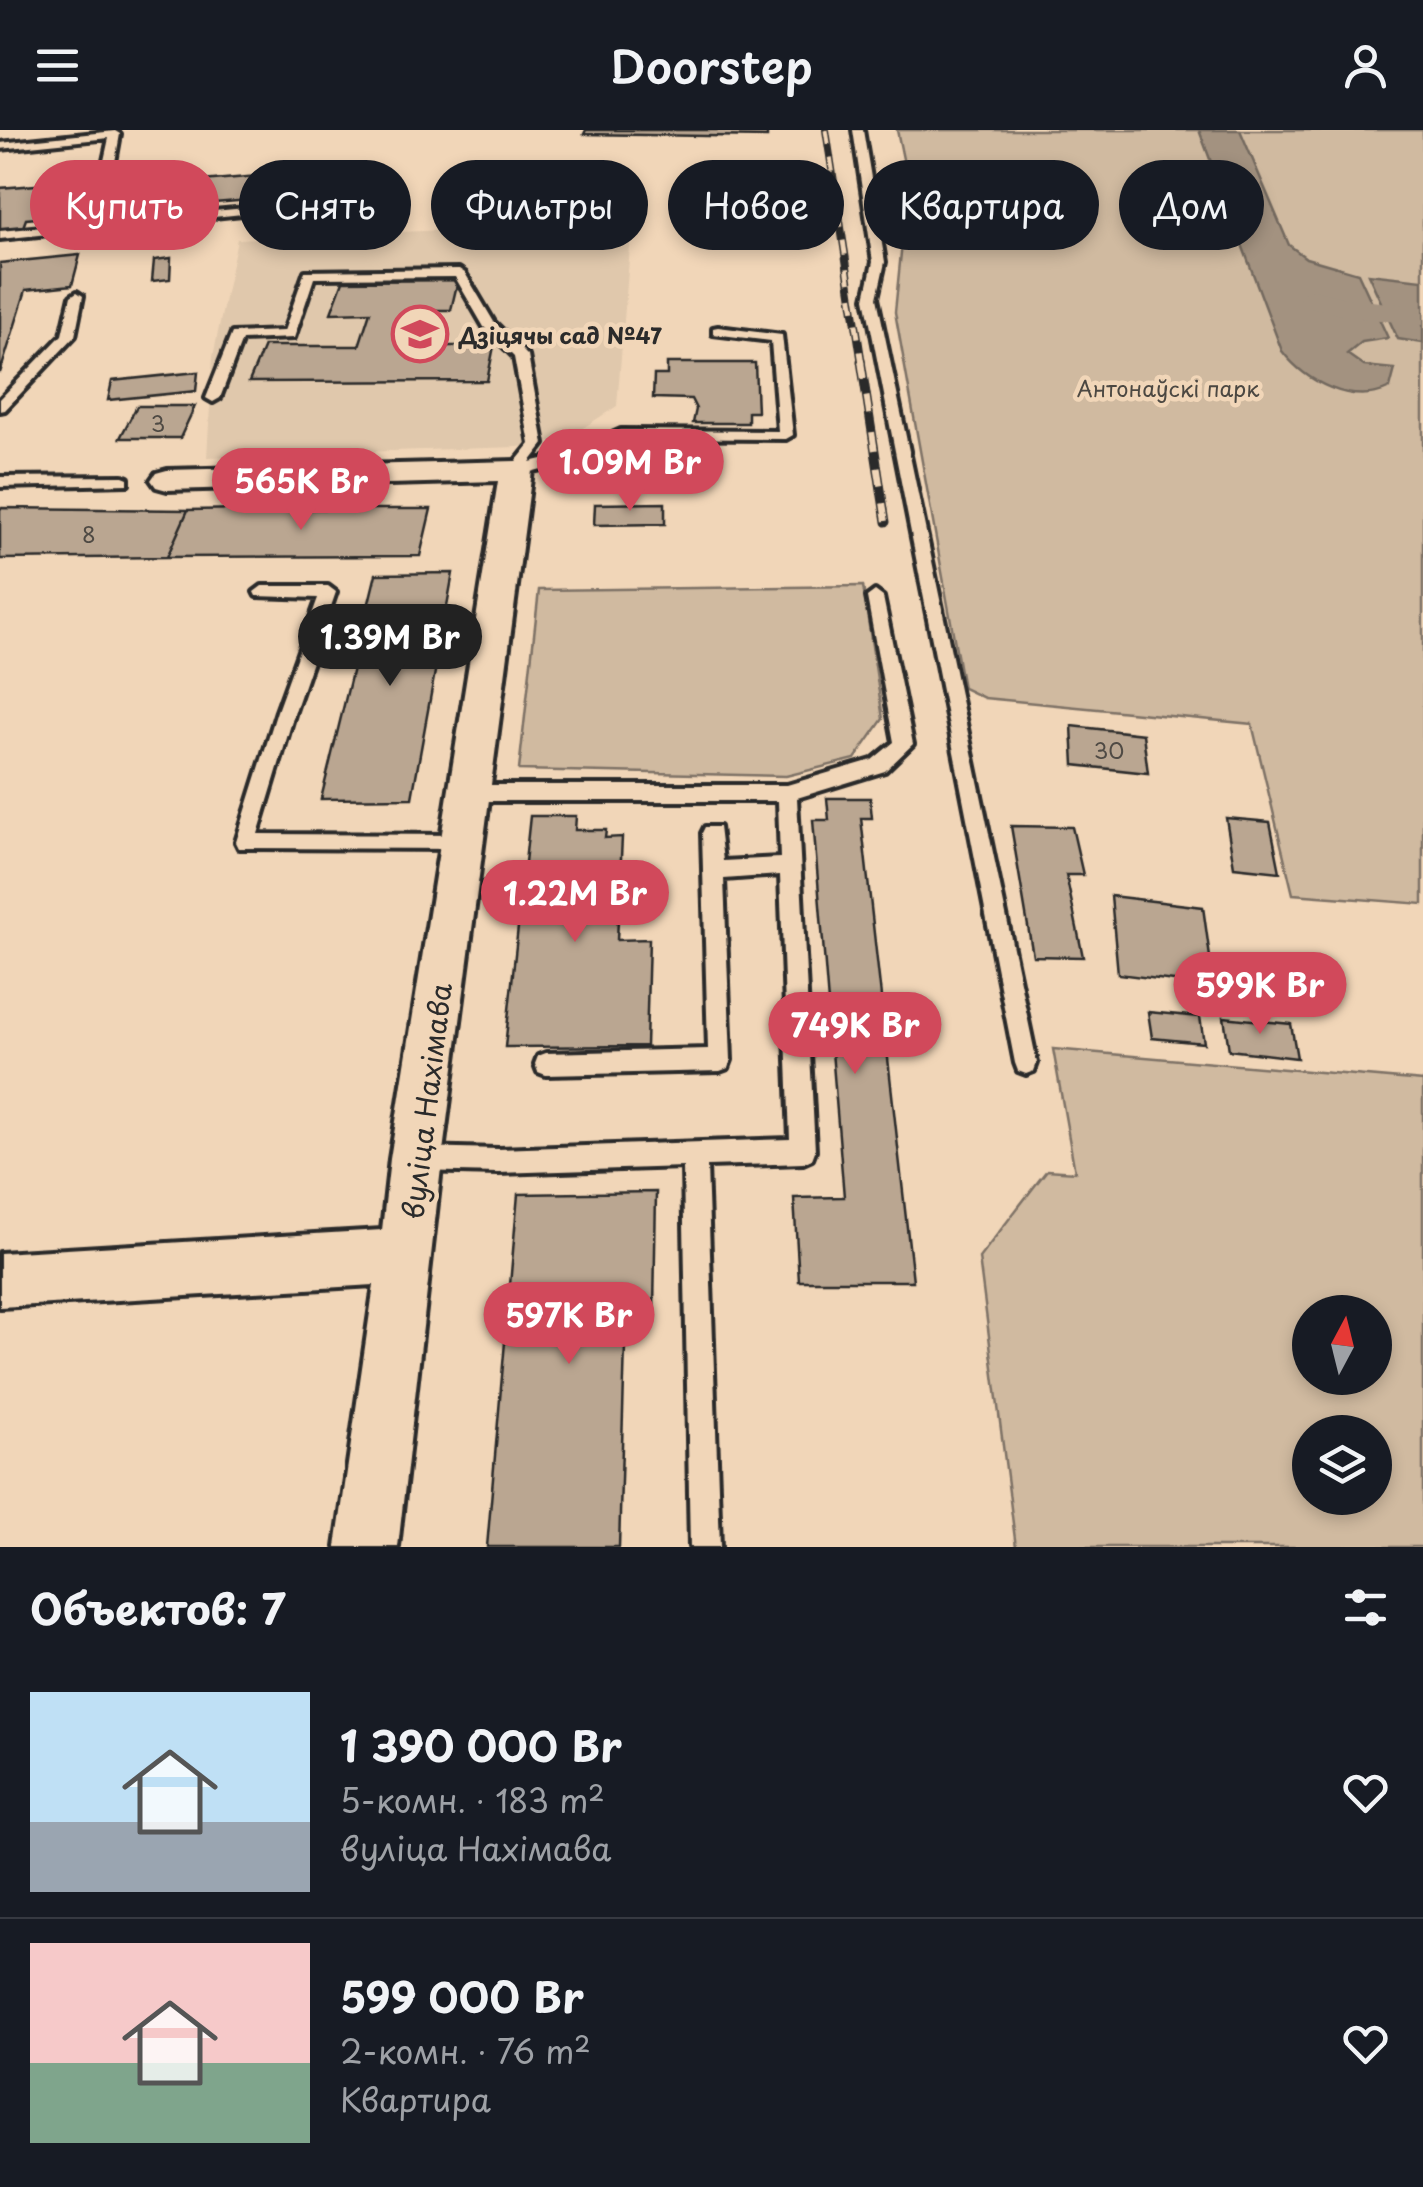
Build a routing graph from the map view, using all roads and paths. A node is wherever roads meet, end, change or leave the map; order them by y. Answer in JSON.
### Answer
{"nodes":[{"id":1,"x":858,"y":130,"type":"edge"},
{"id":2,"x":0,"y":146,"type":"edge"},
{"id":3,"x":110,"y":160,"type":"edge"},
{"id":4,"x":239,"y":212,"type":"edge"},
{"id":5,"x":0,"y":236,"type":"edge"},
{"id":6,"x":77,"y":296,"type":"dead end"},
{"id":7,"x":718,"y":331,"type":"dead end"},
{"id":8,"x":213,"y":398,"type":"dead end"},
{"id":9,"x":0,"y":407,"type":"edge"},
{"id":10,"x":516,"y":471,"type":"junction"},
{"id":11,"x":167,"y":480,"type":"dead end"},
{"id":12,"x":122,"y":481,"type":"dead end"},
{"id":13,"x":0,"y":482,"type":"edge"},
{"id":14,"x":262,"y":592,"type":"dead end"},
{"id":15,"x":876,"y":598,"type":"dead end"},
{"id":16,"x":466,"y":793,"type":"junction"},
{"id":17,"x":787,"y":793,"type":"junction"},
{"id":18,"x":712,"y":833,"type":"dead end"},
{"id":19,"x":461,"y":844,"type":"junction"},
{"id":20,"x":790,"y":866,"type":"junction"},
{"id":21,"x":714,"y":868,"type":"junction"},
{"id":22,"x":546,"y":1064,"type":"dead end"},
{"id":23,"x":1026,"y":1064,"type":"dead end"},
{"id":24,"x":695,"y":1156,"type":"junction"},
{"id":25,"x":416,"y":1159,"type":"junction"},
{"id":26,"x":406,"y":1256,"type":"junction"},
{"id":27,"x":0,"y":1280,"type":"edge"},
{"id":28,"x":367,"y":1547,"type":"edge"},
{"id":29,"x":705,"y":1547,"type":"edge"}],
"edges":[{"from":1,"to":23,"type":"lane"},
{"from":2,"to":3,"type":"lane"},
{"from":4,"to":5,"type":"lane"},
{"from":6,"to":9,"type":"lane"},
{"from":7,"to":10,"type":"lane"},
{"from":8,"to":10,"type":"lane"},
{"from":10,"to":11,"type":"street"},
{"from":10,"to":16,"type":"street","name":"вуліца Нахімава"},
{"from":12,"to":13,"type":"lane"},
{"from":14,"to":19,"type":"lane"},
{"from":15,"to":17,"type":"lane"},
{"from":16,"to":17,"type":"lane"},
{"from":16,"to":19,"type":"street","name":"вуліца Нахімава"},
{"from":17,"to":20,"type":"lane"},
{"from":18,"to":21,"type":"lane"},
{"from":19,"to":25,"type":"street","name":"вуліца Нахімава"},
{"from":20,"to":21,"type":"lane"},
{"from":20,"to":24,"type":"lane"},
{"from":21,"to":22,"type":"lane"},
{"from":24,"to":25,"type":"lane"},
{"from":24,"to":29,"type":"lane"},
{"from":25,"to":26,"type":"street","name":"вуліца Нахімава"},
{"from":26,"to":27,"type":"street","name":"вуліца Нахімава"},
{"from":26,"to":28,"type":"street","name":"вуліца Нахімава"}]}
